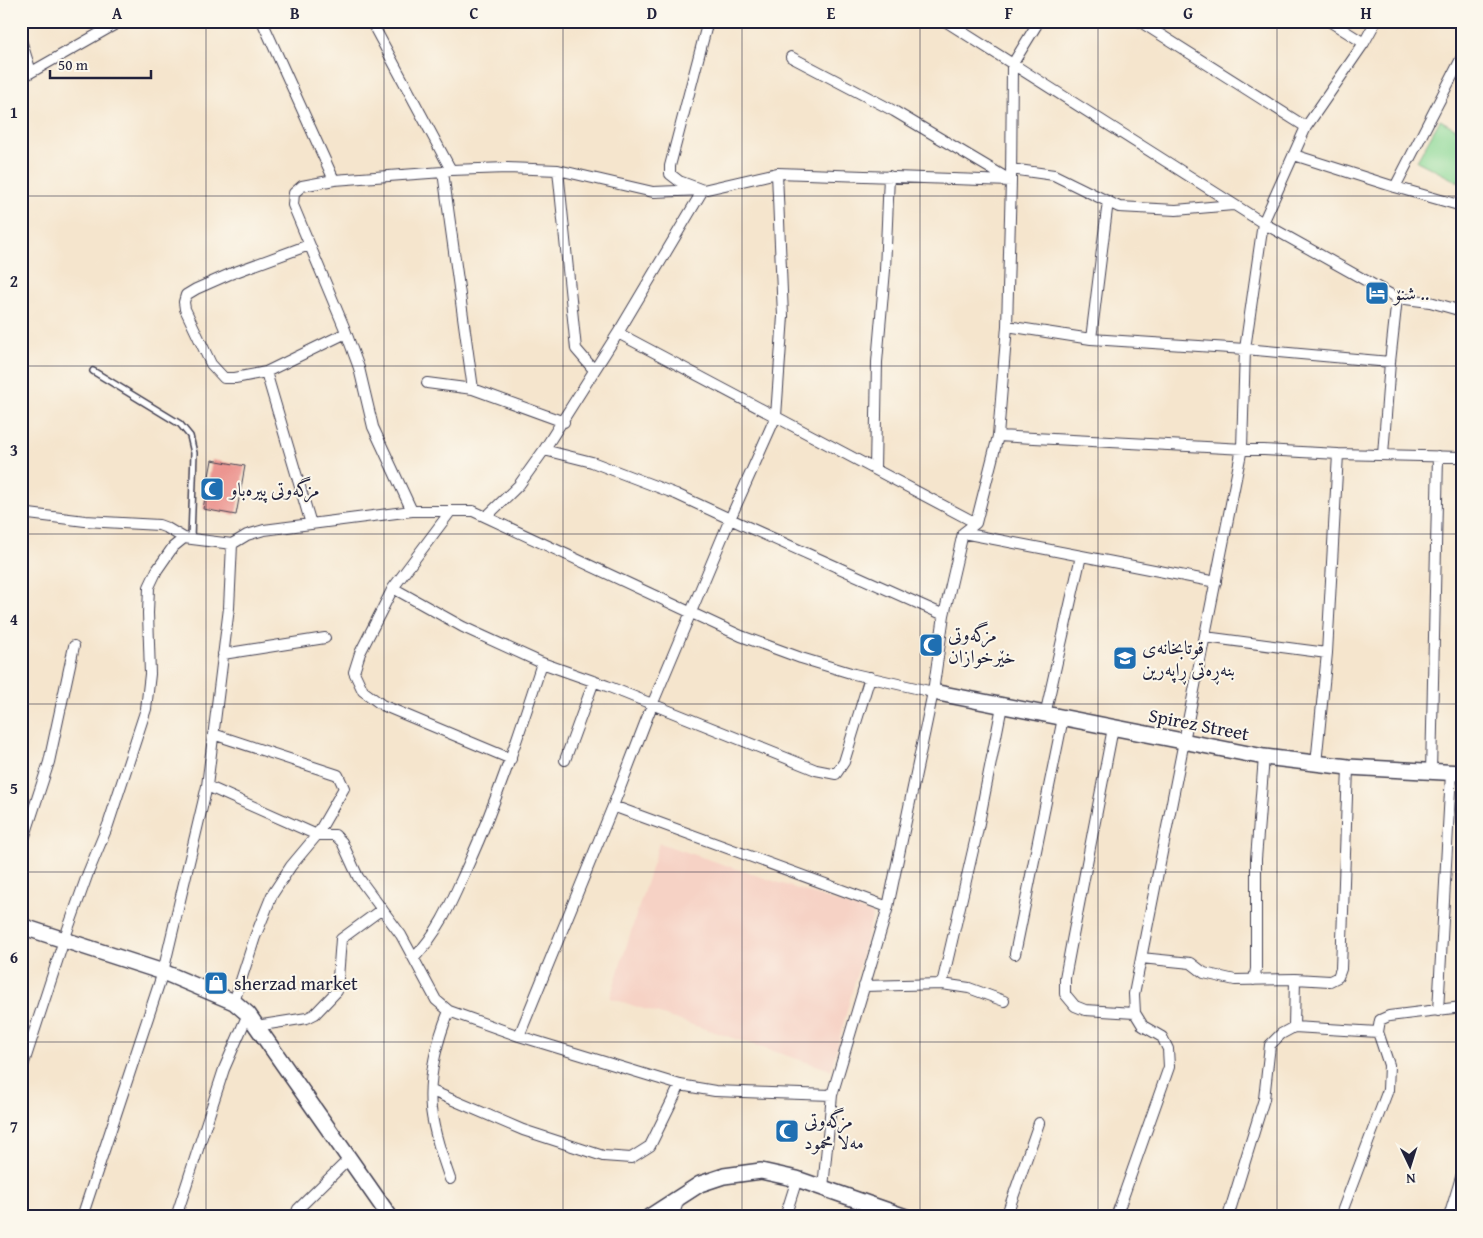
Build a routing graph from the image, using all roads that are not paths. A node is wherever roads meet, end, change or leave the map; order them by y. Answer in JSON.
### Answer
{"nodes":[{"id":1,"x":121,"y":21,"type":"edge"},
{"id":2,"x":262,"y":21,"type":"edge"},
{"id":3,"x":370,"y":21,"type":"edge"},
{"id":4,"x":708,"y":21,"type":"edge"},
{"id":5,"x":945,"y":21,"type":"edge"},
{"id":6,"x":1039,"y":21,"type":"edge"},
{"id":7,"x":1139,"y":21,"type":"edge"},
{"id":8,"x":1328,"y":21,"type":"edge"},
{"id":9,"x":1376,"y":21,"type":"edge"},
{"id":10,"x":21,"y":40,"type":"edge"},
{"id":11,"x":1364,"y":43,"type":"junction"},
{"id":12,"x":791,"y":57,"type":"dead end"},
{"id":13,"x":1462,"y":57,"type":"edge"},
{"id":14,"x":1012,"y":65,"type":"junction"},
{"id":15,"x":31,"y":72,"type":"junction"},
{"id":16,"x":21,"y":78,"type":"edge"},
{"id":17,"x":1306,"y":127,"type":"junction"},
{"id":18,"x":1294,"y":155,"type":"junction"},
{"id":19,"x":558,"y":170,"type":"junction"},
{"id":20,"x":1011,"y":170,"type":"junction"},
{"id":21,"x":447,"y":171,"type":"junction"},
{"id":22,"x":777,"y":173,"type":"junction"},
{"id":23,"x":889,"y":176,"type":"junction"},
{"id":24,"x":334,"y":180,"type":"junction"},
{"id":25,"x":1011,"y":181,"type":"junction"},
{"id":26,"x":1395,"y":187,"type":"junction"},
{"id":27,"x":703,"y":190,"type":"junction"},
{"id":28,"x":1108,"y":201,"type":"junction"},
{"id":29,"x":1233,"y":205,"type":"junction"},
{"id":30,"x":1462,"y":206,"type":"edge"},
{"id":31,"x":1264,"y":223,"type":"junction"},
{"id":32,"x":308,"y":245,"type":"junction"},
{"id":33,"x":1398,"y":298,"type":"junction"},
{"id":34,"x":1462,"y":311,"type":"edge"},
{"id":35,"x":1007,"y":326,"type":"junction"},
{"id":36,"x":346,"y":333,"type":"junction"},
{"id":37,"x":618,"y":333,"type":"junction"},
{"id":38,"x":1091,"y":339,"type":"junction"},
{"id":39,"x":1245,"y":350,"type":"junction"},
{"id":40,"x":1390,"y":362,"type":"junction"},
{"id":41,"x":594,"y":370,"type":"junction"},
{"id":42,"x":94,"y":371,"type":"dead end"},
{"id":43,"x":266,"y":372,"type":"junction"},
{"id":44,"x":428,"y":383,"type":"dead end"},
{"id":45,"x":473,"y":389,"type":"junction"},
{"id":46,"x":776,"y":416,"type":"junction"},
{"id":47,"x":564,"y":422,"type":"junction"},
{"id":48,"x":998,"y":436,"type":"junction"},
{"id":49,"x":1242,"y":448,"type":"junction"},
{"id":50,"x":544,"y":450,"type":"junction"},
{"id":51,"x":1338,"y":454,"type":"junction"},
{"id":52,"x":1383,"y":455,"type":"junction"},
{"id":53,"x":1438,"y":456,"type":"junction"},
{"id":54,"x":1462,"y":457,"type":"edge"},
{"id":55,"x":874,"y":469,"type":"junction"},
{"id":56,"x":412,"y":511,"type":"junction"},
{"id":57,"x":450,"y":512,"type":"junction"},
{"id":58,"x":21,"y":513,"type":"edge"},
{"id":59,"x":486,"y":517,"type":"junction"},
{"id":60,"x":730,"y":520,"type":"junction"},
{"id":61,"x":976,"y":523,"type":"junction"},
{"id":62,"x":311,"y":524,"type":"junction"},
{"id":63,"x":963,"y":533,"type":"junction"},
{"id":64,"x":187,"y":538,"type":"junction"},
{"id":65,"x":232,"y":544,"type":"junction"},
{"id":66,"x":1081,"y":556,"type":"junction"},
{"id":67,"x":1216,"y":582,"type":"junction"},
{"id":68,"x":393,"y":588,"type":"junction"},
{"id":69,"x":692,"y":612,"type":"junction"},
{"id":70,"x":944,"y":615,"type":"junction"},
{"id":71,"x":1205,"y":637,"type":"junction"},
{"id":72,"x":325,"y":638,"type":"dead end"},
{"id":73,"x":74,"y":646,"type":"dead end"},
{"id":74,"x":1327,"y":653,"type":"junction"},
{"id":75,"x":223,"y":654,"type":"junction"},
{"id":76,"x":542,"y":663,"type":"junction"},
{"id":77,"x":870,"y":678,"type":"junction"},
{"id":78,"x":594,"y":681,"type":"junction"},
{"id":79,"x":933,"y":692,"type":"junction"},
{"id":80,"x":652,"y":705,"type":"junction"},
{"id":81,"x":1002,"y":706,"type":"junction"},
{"id":82,"x":1045,"y":714,"type":"junction"},
{"id":83,"x":1063,"y":718,"type":"junction"},
{"id":84,"x":1114,"y":728,"type":"junction"},
{"id":85,"x":213,"y":734,"type":"junction"},
{"id":86,"x":1184,"y":742,"type":"junction"},
{"id":87,"x":1264,"y":757,"type":"junction"},
{"id":88,"x":511,"y":759,"type":"junction"},
{"id":89,"x":565,"y":760,"type":"dead end"},
{"id":90,"x":1316,"y":764,"type":"junction"},
{"id":91,"x":1348,"y":767,"type":"junction"},
{"id":92,"x":1431,"y":772,"type":"junction"},
{"id":93,"x":1456,"y":773,"type":"edge"},
{"id":94,"x":207,"y":786,"type":"junction"},
{"id":95,"x":613,"y":806,"type":"junction"},
{"id":96,"x":317,"y":835,"type":"junction"},
{"id":97,"x":21,"y":848,"type":"edge"},
{"id":98,"x":888,"y":907,"type":"junction"},
{"id":99,"x":382,"y":909,"type":"junction"},
{"id":100,"x":21,"y":926,"type":"edge"},
{"id":101,"x":64,"y":940,"type":"junction"},
{"id":102,"x":1015,"y":954,"type":"dead end"},
{"id":103,"x":414,"y":958,"type":"junction"},
{"id":104,"x":1141,"y":958,"type":"junction"},
{"id":105,"x":163,"y":972,"type":"junction"},
{"id":106,"x":1295,"y":979,"type":"junction"},
{"id":107,"x":1254,"y":980,"type":"junction"},
{"id":108,"x":942,"y":984,"type":"junction"},
{"id":109,"x":864,"y":986,"type":"junction"},
{"id":110,"x":1004,"y":1001,"type":"dead end"},
{"id":111,"x":234,"y":1002,"type":"junction"},
{"id":112,"x":1462,"y":1007,"type":"edge"},
{"id":113,"x":449,"y":1011,"type":"junction"},
{"id":114,"x":1438,"y":1011,"type":"junction"},
{"id":115,"x":1135,"y":1013,"type":"junction"},
{"id":116,"x":252,"y":1020,"type":"junction"},
{"id":117,"x":1294,"y":1027,"type":"junction"},
{"id":118,"x":1378,"y":1032,"type":"junction"},
{"id":119,"x":519,"y":1036,"type":"junction"},
{"id":120,"x":21,"y":1072,"type":"edge"},
{"id":121,"x":680,"y":1086,"type":"junction"},
{"id":122,"x":432,"y":1091,"type":"junction"},
{"id":123,"x":832,"y":1095,"type":"junction"},
{"id":124,"x":1039,"y":1124,"type":"dead end"},
{"id":125,"x":350,"y":1158,"type":"junction"},
{"id":126,"x":1462,"y":1174,"type":"edge"},
{"id":127,"x":450,"y":1179,"type":"dead end"},
{"id":128,"x":797,"y":1179,"type":"junction"},
{"id":129,"x":823,"y":1188,"type":"junction"},
{"id":130,"x":680,"y":1196,"type":"junction"},
{"id":131,"x":898,"y":1216,"type":"edge"},
{"id":132,"x":82,"y":1217,"type":"edge"},
{"id":133,"x":176,"y":1217,"type":"edge"},
{"id":134,"x":295,"y":1217,"type":"edge"},
{"id":135,"x":390,"y":1217,"type":"edge"},
{"id":136,"x":649,"y":1217,"type":"edge"},
{"id":137,"x":673,"y":1217,"type":"edge"},
{"id":138,"x":785,"y":1217,"type":"edge"},
{"id":139,"x":1006,"y":1217,"type":"edge"},
{"id":140,"x":1116,"y":1217,"type":"edge"},
{"id":141,"x":1228,"y":1217,"type":"edge"},
{"id":142,"x":1340,"y":1217,"type":"edge"},
{"id":143,"x":1449,"y":1217,"type":"edge"}],
"edges":[{"from":1,"to":15,"type":"street"},
{"from":2,"to":24,"type":"street"},
{"from":3,"to":21,"type":"street"},
{"from":4,"to":27,"type":"street"},
{"from":5,"to":14,"type":"street"},
{"from":6,"to":14,"type":"street"},
{"from":7,"to":17,"type":"street"},
{"from":8,"to":11,"type":"street"},
{"from":9,"to":11,"type":"street"},
{"from":10,"to":15,"type":"street"},
{"from":11,"to":17,"type":"street"},
{"from":12,"to":25,"type":"street"},
{"from":13,"to":26,"type":"street"},
{"from":14,"to":20,"type":"street"},
{"from":14,"to":29,"type":"street"},
{"from":15,"to":16,"type":"street"},
{"from":17,"to":18,"type":"street"},
{"from":18,"to":26,"type":"street"},
{"from":18,"to":31,"type":"street"},
{"from":19,"to":21,"type":"street"},
{"from":19,"to":27,"type":"street"},
{"from":19,"to":41,"type":"street"},
{"from":20,"to":25,"type":"street"},
{"from":20,"to":28,"type":"street"},
{"from":21,"to":24,"type":"street"},
{"from":21,"to":45,"type":"street"},
{"from":22,"to":23,"type":"street"},
{"from":22,"to":27,"type":"street"},
{"from":22,"to":46,"type":"street"},
{"from":23,"to":25,"type":"street"},
{"from":23,"to":55,"type":"street"},
{"from":24,"to":32,"type":"street"},
{"from":25,"to":35,"type":"street"},
{"from":26,"to":30,"type":"street"},
{"from":27,"to":37,"type":"street"},
{"from":28,"to":29,"type":"street"},
{"from":28,"to":38,"type":"street"},
{"from":29,"to":31,"type":"street"},
{"from":31,"to":33,"type":"street"},
{"from":31,"to":39,"type":"street"},
{"from":32,"to":36,"type":"street"},
{"from":32,"to":43,"type":"street"},
{"from":33,"to":34,"type":"street"},
{"from":33,"to":40,"type":"street"},
{"from":35,"to":38,"type":"street"},
{"from":35,"to":48,"type":"street"},
{"from":36,"to":43,"type":"street"},
{"from":36,"to":56,"type":"street"},
{"from":37,"to":41,"type":"street"},
{"from":37,"to":46,"type":"street"},
{"from":38,"to":39,"type":"street"},
{"from":39,"to":40,"type":"street"},
{"from":39,"to":49,"type":"street"},
{"from":40,"to":52,"type":"street"},
{"from":41,"to":47,"type":"street"},
{"from":42,"to":64,"type":"lane"},
{"from":43,"to":62,"type":"street"},
{"from":44,"to":45,"type":"street"},
{"from":45,"to":47,"type":"street"},
{"from":46,"to":55,"type":"street"},
{"from":46,"to":60,"type":"street"},
{"from":47,"to":50,"type":"street"},
{"from":48,"to":49,"type":"street"},
{"from":48,"to":61,"type":"street"},
{"from":49,"to":51,"type":"street"},
{"from":49,"to":67,"type":"street"},
{"from":50,"to":59,"type":"street"},
{"from":50,"to":60,"type":"street"},
{"from":51,"to":52,"type":"street"},
{"from":51,"to":74,"type":"street"},
{"from":52,"to":53,"type":"street"},
{"from":53,"to":54,"type":"street"},
{"from":53,"to":92,"type":"street"},
{"from":55,"to":61,"type":"street"},
{"from":56,"to":57,"type":"street"},
{"from":56,"to":62,"type":"street"},
{"from":57,"to":59,"type":"street"},
{"from":57,"to":68,"type":"street"},
{"from":58,"to":64,"type":"street"},
{"from":59,"to":69,"type":"street"},
{"from":60,"to":69,"type":"street"},
{"from":60,"to":70,"type":"street"},
{"from":61,"to":63,"type":"street"},
{"from":62,"to":65,"type":"street"},
{"from":63,"to":66,"type":"street"},
{"from":63,"to":70,"type":"street"},
{"from":64,"to":65,"type":"street"},
{"from":64,"to":101,"type":"street"},
{"from":65,"to":75,"type":"street"},
{"from":66,"to":67,"type":"street"},
{"from":66,"to":82,"type":"street"},
{"from":67,"to":71,"type":"street"},
{"from":68,"to":76,"type":"street"},
{"from":68,"to":88,"type":"street"},
{"from":69,"to":77,"type":"street"},
{"from":69,"to":80,"type":"street"},
{"from":70,"to":79,"type":"street"},
{"from":71,"to":74,"type":"street"},
{"from":71,"to":86,"type":"street"},
{"from":72,"to":75,"type":"street"},
{"from":73,"to":97,"type":"street"},
{"from":74,"to":90,"type":"street"},
{"from":75,"to":85,"type":"street"},
{"from":76,"to":78,"type":"street"},
{"from":76,"to":88,"type":"street"},
{"from":77,"to":79,"type":"street"},
{"from":77,"to":80,"type":"street"},
{"from":78,"to":80,"type":"street"},
{"from":78,"to":89,"type":"street"},
{"from":79,"to":81,"type":"street","name":"Spirez Street"},
{"from":79,"to":98,"type":"street"},
{"from":80,"to":95,"type":"street"},
{"from":81,"to":82,"type":"street","name":"Spirez Street"},
{"from":81,"to":108,"type":"street"},
{"from":82,"to":83,"type":"street","name":"Spirez Street"},
{"from":83,"to":84,"type":"street","name":"Spirez Street"},
{"from":83,"to":102,"type":"street"},
{"from":84,"to":86,"type":"street","name":"Spirez Street"},
{"from":84,"to":115,"type":"street"},
{"from":85,"to":94,"type":"street"},
{"from":85,"to":96,"type":"street"},
{"from":86,"to":87,"type":"street","name":"Spirez Street"},
{"from":86,"to":104,"type":"street"},
{"from":87,"to":90,"type":"street","name":"Spirez Street"},
{"from":87,"to":107,"type":"street"},
{"from":88,"to":103,"type":"street"},
{"from":90,"to":91,"type":"street","name":"Spirez Street"},
{"from":91,"to":92,"type":"street","name":"Spirez Street"},
{"from":91,"to":106,"type":"street"},
{"from":92,"to":93,"type":"street","name":"Spirez Street"},
{"from":93,"to":114,"type":"street"},
{"from":94,"to":96,"type":"street"},
{"from":94,"to":105,"type":"street"},
{"from":95,"to":98,"type":"street"},
{"from":95,"to":119,"type":"street"},
{"from":96,"to":99,"type":"street"},
{"from":96,"to":111,"type":"street"},
{"from":98,"to":109,"type":"street"},
{"from":99,"to":103,"type":"street"},
{"from":99,"to":116,"type":"street"},
{"from":100,"to":101,"type":"street"},
{"from":101,"to":105,"type":"street"},
{"from":101,"to":120,"type":"street"},
{"from":103,"to":113,"type":"street"},
{"from":104,"to":107,"type":"street"},
{"from":104,"to":115,"type":"street"},
{"from":105,"to":111,"type":"street"},
{"from":105,"to":132,"type":"street"},
{"from":106,"to":107,"type":"street"},
{"from":106,"to":117,"type":"street"},
{"from":108,"to":109,"type":"street"},
{"from":108,"to":110,"type":"street"},
{"from":109,"to":123,"type":"street"},
{"from":111,"to":116,"type":"street"},
{"from":112,"to":114,"type":"street"},
{"from":113,"to":119,"type":"street"},
{"from":113,"to":122,"type":"street"},
{"from":114,"to":118,"type":"street"},
{"from":115,"to":140,"type":"street"},
{"from":116,"to":125,"type":"street"},
{"from":116,"to":133,"type":"street"},
{"from":117,"to":118,"type":"street"},
{"from":117,"to":141,"type":"street"},
{"from":118,"to":142,"type":"street"},
{"from":119,"to":121,"type":"street"},
{"from":121,"to":122,"type":"street"},
{"from":121,"to":123,"type":"street"},
{"from":122,"to":127,"type":"street"},
{"from":123,"to":129,"type":"street"},
{"from":124,"to":139,"type":"street"},
{"from":125,"to":134,"type":"street"},
{"from":125,"to":135,"type":"street"},
{"from":126,"to":143,"type":"street"},
{"from":128,"to":129,"type":"street"},
{"from":128,"to":130,"type":"street"},
{"from":128,"to":138,"type":"street"},
{"from":129,"to":131,"type":"street"},
{"from":130,"to":136,"type":"street"},
{"from":130,"to":137,"type":"street"}]}
